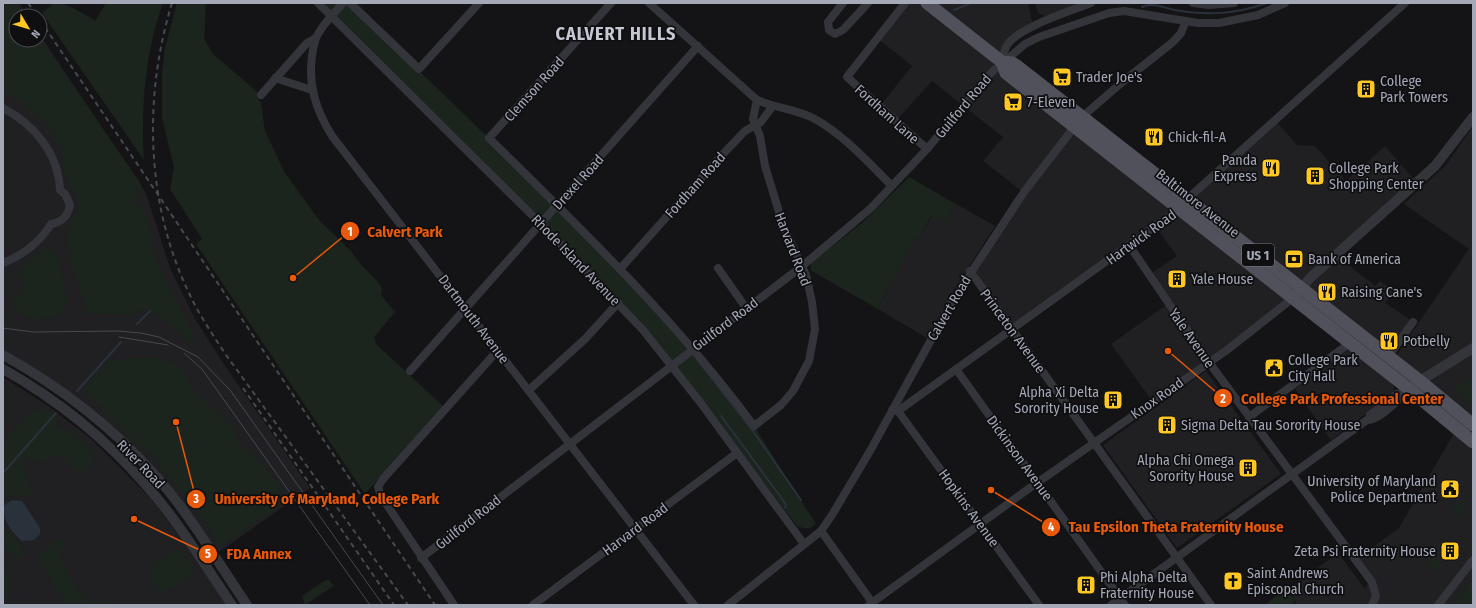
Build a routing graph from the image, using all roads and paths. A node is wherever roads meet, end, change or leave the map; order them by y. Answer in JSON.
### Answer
{"nodes":[{"id":1,"x":318,"y":3,"type":"edge"},
{"id":2,"x":343,"y":3,"type":"edge"},
{"id":3,"x":350,"y":3,"type":"edge"},
{"id":4,"x":480,"y":3,"type":"edge"},
{"id":5,"x":611,"y":3,"type":"edge"},
{"id":6,"x":649,"y":3,"type":"edge"},
{"id":7,"x":843,"y":3,"type":"edge"},
{"id":8,"x":868,"y":3,"type":"edge"},
{"id":9,"x":927,"y":3,"type":"edge"},
{"id":10,"x":1091,"y":3,"type":"edge"},
{"id":11,"x":1193,"y":3,"type":"edge"},
{"id":12,"x":1234,"y":3,"type":"edge"},
{"id":13,"x":1285,"y":3,"type":"edge"},
{"id":14,"x":1405,"y":3,"type":"edge"},
{"id":15,"x":903,"y":4,"type":"edge"},
{"id":16,"x":1124,"y":7,"type":"edge"},
{"id":17,"x":332,"y":16,"type":"junction"},
{"id":18,"x":1186,"y":21,"type":"junction"},
{"id":19,"x":316,"y":38,"type":"junction"},
{"id":20,"x":698,"y":46,"type":"junction"},
{"id":21,"x":1002,"y":62,"type":"junction"},
{"id":22,"x":276,"y":78,"type":"junction"},
{"id":23,"x":312,"y":90,"type":"junction"},
{"id":24,"x":260,"y":95,"type":"dead end"},
{"id":25,"x":757,"y":100,"type":"junction"},
{"id":26,"x":772,"y":107,"type":"junction"},
{"id":27,"x":3,"y":108,"type":"edge"},
{"id":28,"x":1473,"y":116,"type":"edge"},
{"id":29,"x":1078,"y":122,"type":"junction"},
{"id":30,"x":755,"y":125,"type":"junction"},
{"id":31,"x":489,"y":138,"type":"joint"},
{"id":32,"x":926,"y":149,"type":"junction"},
{"id":33,"x":892,"y":186,"type":"junction"},
{"id":34,"x":1183,"y":204,"type":"junction"},
{"id":35,"x":557,"y":205,"type":"junction"},
{"id":36,"x":540,"y":224,"type":"junction"},
{"id":37,"x":1129,"y":245,"type":"junction"},
{"id":38,"x":3,"y":263,"type":"edge"},
{"id":39,"x":801,"y":267,"type":"junction"},
{"id":40,"x":718,"y":268,"type":"dead end"},
{"id":41,"x":620,"y":269,"type":"junction"},
{"id":42,"x":970,"y":272,"type":"junction"},
{"id":43,"x":1297,"y":294,"type":"junction"},
{"id":44,"x":618,"y":303,"type":"junction"},
{"id":45,"x":466,"y":308,"type":"junction"},
{"id":46,"x":746,"y":308,"type":"junction"},
{"id":47,"x":1412,"y":322,"type":"dead end"},
{"id":48,"x":1012,"y":329,"type":"junction"},
{"id":49,"x":1473,"y":342,"type":"edge"},
{"id":50,"x":1350,"y":343,"type":"junction"},
{"id":51,"x":1473,"y":348,"type":"edge"},
{"id":52,"x":693,"y":349,"type":"junction"},
{"id":53,"x":498,"y":350,"type":"junction"},
{"id":54,"x":1462,"y":353,"type":"junction"},
{"id":55,"x":3,"y":355,"type":"edge"},
{"id":56,"x":1388,"y":357,"type":"junction"},
{"id":57,"x":1208,"y":361,"type":"junction"},
{"id":58,"x":672,"y":365,"type":"junction"},
{"id":59,"x":956,"y":369,"type":"junction"},
{"id":60,"x":3,"y":370,"type":"edge"},
{"id":61,"x":410,"y":371,"type":"dead end"},
{"id":62,"x":1420,"y":381,"type":"junction"},
{"id":63,"x":529,"y":390,"type":"junction"},
{"id":64,"x":1406,"y":391,"type":"junction"},
{"id":65,"x":895,"y":410,"type":"junction"},
{"id":66,"x":1249,"y":417,"type":"junction"},
{"id":67,"x":1473,"y":425,"type":"edge"},
{"id":68,"x":754,"y":426,"type":"joint"},
{"id":69,"x":1094,"y":442,"type":"junction"},
{"id":70,"x":1473,"y":442,"type":"edge"},
{"id":71,"x":569,"y":444,"type":"junction"},
{"id":72,"x":737,"y":453,"type":"junction"},
{"id":73,"x":1291,"y":474,"type":"junction"},
{"id":74,"x":1038,"y":483,"type":"junction"},
{"id":75,"x":980,"y":524,"type":"junction"},
{"id":76,"x":635,"y":529,"type":"junction"},
{"id":77,"x":821,"y":531,"type":"junction"},
{"id":78,"x":804,"y":544,"type":"junction"},
{"id":79,"x":421,"y":558,"type":"junction"},
{"id":80,"x":1177,"y":558,"type":"junction"},
{"id":81,"x":1473,"y":560,"type":"edge"},
{"id":82,"x":1123,"y":602,"type":"edge"},
{"id":83,"x":872,"y":604,"type":"edge"},
{"id":84,"x":232,"y":605,"type":"edge"},
{"id":85,"x":247,"y":605,"type":"edge"},
{"id":86,"x":454,"y":605,"type":"edge"},
{"id":87,"x":533,"y":605,"type":"edge"},
{"id":88,"x":694,"y":605,"type":"edge"},
{"id":89,"x":728,"y":605,"type":"edge"},
{"id":90,"x":1039,"y":605,"type":"edge"},
{"id":91,"x":1111,"y":605,"type":"edge"},
{"id":92,"x":1211,"y":605,"type":"edge"},
{"id":93,"x":1372,"y":605,"type":"edge"},
{"id":94,"x":1438,"y":605,"type":"edge"}],
"edges":[{"from":1,"to":17,"type":"street","name":"Rhode Island Avenue"},
{"from":2,"to":17,"type":"street","name":"Dartmouth Avenue"},
{"from":3,"to":4,"type":"street"},
{"from":5,"to":31,"type":"street","name":"Clemson Road"},
{"from":6,"to":20,"type":"street"},
{"from":7,"to":8,"type":"street"},
{"from":9,"to":21,"type":"main road","name":"Baltimore Avenue","number":"US 1"},
{"from":10,"to":21,"type":"street"},
{"from":11,"to":12,"type":"street"},
{"from":13,"to":18,"type":"street"},
{"from":14,"to":34,"type":"street","name":"Hartwick Road"},
{"from":15,"to":32,"type":"street","name":"Fordham Lane"},
{"from":16,"to":18,"type":"street"},
{"from":16,"to":21,"type":"street"},
{"from":17,"to":19,"type":"street","name":"Dartmouth Avenue"},
{"from":17,"to":36,"type":"street","name":"Rhode Island Avenue"},
{"from":18,"to":29,"type":"street","name":"Calvert Road"},
{"from":19,"to":22,"type":"street"},
{"from":19,"to":23,"type":"street","name":"Dartmouth Avenue"},
{"from":20,"to":25,"type":"street"},
{"from":20,"to":35,"type":"street","name":"Drexel Road"},
{"from":21,"to":29,"type":"main road","name":"Baltimore Avenue","number":"US 1"},
{"from":21,"to":32,"type":"street","name":"Guilford Road"},
{"from":22,"to":23,"type":"street"},
{"from":22,"to":24,"type":"street"},
{"from":23,"to":45,"type":"street","name":"Dartmouth Avenue"},
{"from":25,"to":26,"type":"street"},
{"from":25,"to":30,"type":"street"},
{"from":26,"to":30,"type":"street"},
{"from":26,"to":33,"type":"street"},
{"from":27,"to":38,"type":"street"},
{"from":28,"to":43,"type":"street","name":"Knox Road"},
{"from":29,"to":34,"type":"main road","name":"Baltimore Avenue","number":"US 1"},
{"from":29,"to":42,"type":"street","name":"Calvert Road"},
{"from":30,"to":39,"type":"street","name":"Harvard Road"},
{"from":30,"to":41,"type":"street","name":"Fordham Road"},
{"from":31,"to":35,"type":"street","name":"Rhode Island Avenue"},
{"from":32,"to":33,"type":"street","name":"Guilford Road"},
{"from":33,"to":39,"type":"street","name":"Guilford Road"},
{"from":34,"to":37,"type":"street","name":"Hartwick Road"},
{"from":34,"to":43,"type":"main road","name":"Baltimore Avenue","number":"US 1"},
{"from":35,"to":36,"type":"street","name":"Drexel Road"},
{"from":35,"to":41,"type":"street","name":"Rhode Island Avenue"},
{"from":36,"to":44,"type":"street","name":"Rhode Island Avenue"},
{"from":36,"to":45,"type":"street","name":"Drexel Road"},
{"from":37,"to":48,"type":"street","name":"Hartwick Road"},
{"from":37,"to":57,"type":"street","name":"Yale Avenue"},
{"from":39,"to":46,"type":"street","name":"Guilford Road"},
{"from":39,"to":68,"type":"street","name":"Harvard Road"},
{"from":40,"to":46,"type":"street"},
{"from":41,"to":52,"type":"street","name":"Rhode Island Avenue"},
{"from":42,"to":48,"type":"street","name":"Princeton Avenue"},
{"from":42,"to":65,"type":"street","name":"Calvert Road"},
{"from":43,"to":50,"type":"main road","name":"Baltimore Avenue","number":"US 1"},
{"from":43,"to":56,"type":"main road","name":"Baltimore Avenue","number":"US 1"},
{"from":43,"to":57,"type":"street","name":"Knox Road"},
{"from":44,"to":58,"type":"street","name":"Rhode Island Avenue"},
{"from":44,"to":63,"type":"street"},
{"from":45,"to":53,"type":"street","name":"Dartmouth Avenue"},
{"from":45,"to":61,"type":"street","name":"Drexel Road"},
{"from":46,"to":52,"type":"street","name":"Guilford Road"},
{"from":47,"to":56,"type":"street"},
{"from":48,"to":59,"type":"street","name":"Hartwick Road"},
{"from":48,"to":69,"type":"street","name":"Princeton Avenue"},
{"from":49,"to":54,"type":"street"},
{"from":50,"to":64,"type":"main road","name":"Baltimore Avenue","number":"US 1"},
{"from":50,"to":66,"type":"street"},
{"from":51,"to":54,"type":"street"},
{"from":52,"to":58,"type":"street","name":"Guilford Road"},
{"from":52,"to":68,"type":"street","name":"Rhode Island Avenue"},
{"from":53,"to":63,"type":"street","name":"Dartmouth Avenue"},
{"from":53,"to":79,"type":"street"},
{"from":54,"to":62,"type":"street"},
{"from":55,"to":85,"type":"street","name":"River Road"},
{"from":56,"to":62,"type":"main road","name":"Baltimore Avenue","number":"US 1"},
{"from":57,"to":66,"type":"street","name":"Yale Avenue"},
{"from":57,"to":69,"type":"street","name":"Knox Road"},
{"from":58,"to":71,"type":"street","name":"Guilford Road"},
{"from":58,"to":72,"type":"street","name":"Rhode Island Avenue"},
{"from":59,"to":65,"type":"street","name":"Hartwick Road"},
{"from":59,"to":74,"type":"street","name":"Dickinson Avenue"},
{"from":60,"to":84,"type":"street","name":"River Road"},
{"from":62,"to":64,"type":"street"},
{"from":62,"to":67,"type":"main road","name":"Baltimore Avenue","number":"US 1"},
{"from":63,"to":71,"type":"street","name":"Dartmouth Avenue"},
{"from":64,"to":70,"type":"main road","name":"Baltimore Avenue","number":"US 1"},
{"from":64,"to":73,"type":"street"},
{"from":65,"to":75,"type":"street","name":"Hopkins Avenue"},
{"from":65,"to":77,"type":"street","name":"Calvert Road"},
{"from":66,"to":73,"type":"street","name":"Yale Avenue"},
{"from":69,"to":74,"type":"street","name":"Knox Road"},
{"from":69,"to":80,"type":"street","name":"Princeton Avenue"},
{"from":71,"to":76,"type":"street","name":"Dartmouth Avenue"},
{"from":71,"to":79,"type":"street","name":"Guilford Road"},
{"from":72,"to":76,"type":"street","name":"Harvard Road"},
{"from":72,"to":78,"type":"street","name":"Rhode Island Avenue"},
{"from":73,"to":80,"type":"street"},
{"from":73,"to":93,"type":"street","name":"Yale Avenue"},
{"from":74,"to":75,"type":"street","name":"Knox Road"},
{"from":74,"to":82,"type":"street","name":"Dickinson Avenue"},
{"from":75,"to":83,"type":"street","name":"Knox Road"},
{"from":75,"to":90,"type":"street","name":"Hopkins Avenue"},
{"from":76,"to":87,"type":"street","name":"Harvard Road"},
{"from":76,"to":88,"type":"street","name":"Dartmouth Avenue"},
{"from":77,"to":78,"type":"street","name":"Calvert Road"},
{"from":77,"to":83,"type":"street"},
{"from":78,"to":89,"type":"street","name":"Calvert Road"},
{"from":79,"to":86,"type":"street"},
{"from":80,"to":82,"type":"street"},
{"from":80,"to":92,"type":"street","name":"Princeton Avenue"},
{"from":81,"to":94,"type":"street"},
{"from":82,"to":91,"type":"street"}]}
